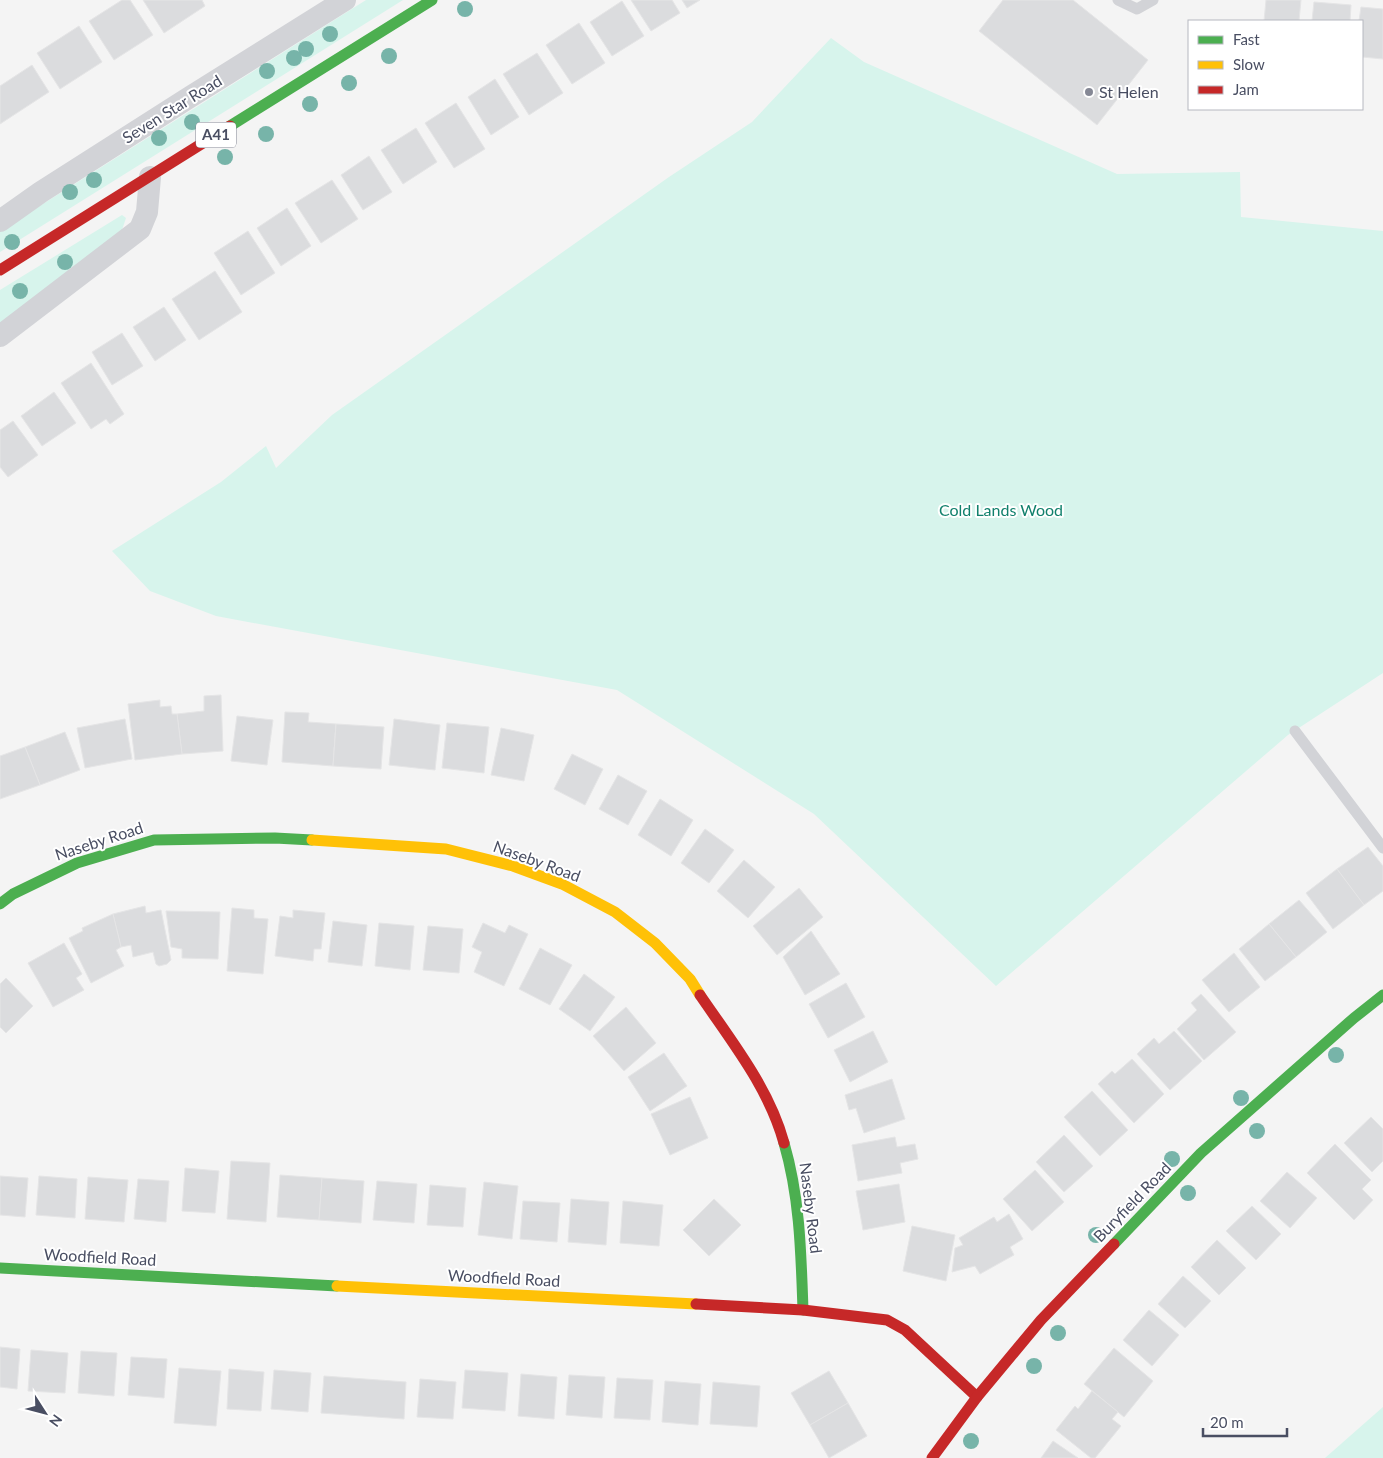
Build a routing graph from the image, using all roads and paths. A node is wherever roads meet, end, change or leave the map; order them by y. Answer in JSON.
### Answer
{"nodes":[{"id":1,"x":346,"y":0,"type":"edge"},
{"id":2,"x":432,"y":0,"type":"edge"},
{"id":3,"x":1118,"y":0,"type":"edge"},
{"id":4,"x":1153,"y":0,"type":"edge"},
{"id":5,"x":150,"y":176,"type":"junction"},
{"id":6,"x":0,"y":221,"type":"edge"},
{"id":7,"x":0,"y":270,"type":"edge"},
{"id":8,"x":0,"y":336,"type":"edge"},
{"id":9,"x":1295,"y":731,"type":"dead end"},
{"id":10,"x":1383,"y":848,"type":"edge"},
{"id":11,"x":0,"y":904,"type":"edge"},
{"id":12,"x":1383,"y":995,"type":"edge"},
{"id":13,"x":0,"y":1268,"type":"edge"},
{"id":14,"x":803,"y":1310,"type":"junction"},
{"id":15,"x":977,"y":1397,"type":"junction"},
{"id":16,"x":932,"y":1458,"type":"edge"}],
"edges":[{"from":1,"to":6,"type":"street","name":"Seven Star Road"},
{"from":2,"to":5,"type":"main road","number":"A41"},
{"from":3,"to":4,"type":"lane"},
{"from":5,"to":7,"type":"main road","number":"A41"},
{"from":5,"to":8,"type":"street"},
{"from":9,"to":10,"type":"lane"},
{"from":11,"to":14,"type":"main road","name":"Naseby Road"},
{"from":12,"to":15,"type":"main road","name":"Buryfield Road"},
{"from":13,"to":14,"type":"main road","name":"Woodfield Road"},
{"from":14,"to":15,"type":"main road","name":"Woodfield Road"},
{"from":15,"to":16,"type":"main road","name":"Buryfield Road"}]}
